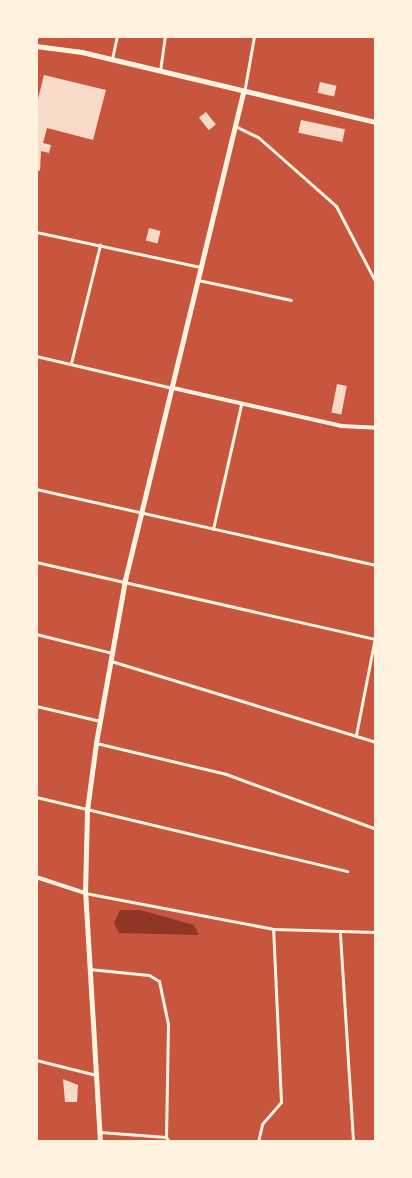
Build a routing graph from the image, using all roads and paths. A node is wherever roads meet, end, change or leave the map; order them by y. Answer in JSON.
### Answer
{"nodes":[{"id":1,"x":117,"y":36,"type":"edge"},
{"id":2,"x":165,"y":36,"type":"edge"},
{"id":3,"x":254,"y":36,"type":"edge"},
{"id":4,"x":36,"y":47,"type":"edge"},
{"id":5,"x":112,"y":59,"type":"junction"},
{"id":6,"x":36,"y":64,"type":"edge"},
{"id":7,"x":160,"y":71,"type":"junction"},
{"id":8,"x":243,"y":93,"type":"junction"},
{"id":9,"x":376,"y":122,"type":"edge"},
{"id":10,"x":235,"y":126,"type":"junction"},
{"id":11,"x":36,"y":232,"type":"edge"},
{"id":12,"x":100,"y":246,"type":"junction"},
{"id":13,"x":200,"y":266,"type":"junction"},
{"id":14,"x":198,"y":280,"type":"junction"},
{"id":15,"x":376,"y":283,"type":"edge"},
{"id":16,"x":291,"y":300,"type":"dead end"},
{"id":17,"x":36,"y":356,"type":"edge"},
{"id":18,"x":71,"y":363,"type":"junction"},
{"id":19,"x":173,"y":388,"type":"junction"},
{"id":20,"x":241,"y":404,"type":"junction"},
{"id":21,"x":376,"y":428,"type":"edge"},
{"id":22,"x":36,"y":489,"type":"edge"},
{"id":23,"x":141,"y":512,"type":"junction"},
{"id":24,"x":213,"y":529,"type":"junction"},
{"id":25,"x":36,"y":562,"type":"edge"},
{"id":26,"x":376,"y":565,"type":"edge"},
{"id":27,"x":125,"y":580,"type":"junction"},
{"id":28,"x":376,"y":632,"type":"edge"},
{"id":29,"x":36,"y":634,"type":"edge"},
{"id":30,"x":374,"y":639,"type":"junction"},
{"id":31,"x":112,"y":653,"type":"junction"},
{"id":32,"x":110,"y":661,"type":"junction"},
{"id":33,"x":36,"y":706,"type":"edge"},
{"id":34,"x":100,"y":721,"type":"junction"},
{"id":35,"x":356,"y":735,"type":"junction"},
{"id":36,"x":376,"y":742,"type":"edge"},
{"id":37,"x":96,"y":743,"type":"junction"},
{"id":38,"x":36,"y":797,"type":"edge"},
{"id":39,"x":87,"y":810,"type":"junction"},
{"id":40,"x":376,"y":829,"type":"edge"},
{"id":41,"x":347,"y":871,"type":"dead end"},
{"id":42,"x":36,"y":877,"type":"edge"},
{"id":43,"x":85,"y":893,"type":"junction"},
{"id":44,"x":273,"y":929,"type":"junction"},
{"id":45,"x":376,"y":932,"type":"edge"},
{"id":46,"x":340,"y":934,"type":"junction"},
{"id":47,"x":88,"y":969,"type":"junction"},
{"id":48,"x":36,"y":1060,"type":"edge"},
{"id":49,"x":96,"y":1075,"type":"junction"},
{"id":50,"x":100,"y":1132,"type":"junction"},
{"id":51,"x":166,"y":1137,"type":"junction"},
{"id":52,"x":100,"y":1142,"type":"edge"},
{"id":53,"x":169,"y":1142,"type":"edge"},
{"id":54,"x":258,"y":1142,"type":"edge"},
{"id":55,"x":353,"y":1142,"type":"edge"}],
"edges":[{"from":1,"to":5,"type":"street"},
{"from":2,"to":7,"type":"street"},
{"from":3,"to":8,"type":"street"},
{"from":4,"to":5,"type":"main road"},
{"from":4,"to":6,"type":"street"},
{"from":5,"to":7,"type":"main road"},
{"from":7,"to":8,"type":"main road"},
{"from":8,"to":9,"type":"main road"},
{"from":8,"to":10,"type":"main road"},
{"from":10,"to":13,"type":"main road"},
{"from":10,"to":15,"type":"street"},
{"from":11,"to":12,"type":"street"},
{"from":12,"to":13,"type":"street"},
{"from":12,"to":18,"type":"street"},
{"from":13,"to":14,"type":"main road"},
{"from":14,"to":16,"type":"street"},
{"from":14,"to":19,"type":"main road"},
{"from":17,"to":18,"type":"street"},
{"from":18,"to":19,"type":"street"},
{"from":19,"to":20,"type":"street"},
{"from":19,"to":23,"type":"main road"},
{"from":20,"to":21,"type":"street"},
{"from":20,"to":24,"type":"street"},
{"from":22,"to":23,"type":"street"},
{"from":23,"to":24,"type":"street"},
{"from":23,"to":27,"type":"main road"},
{"from":24,"to":26,"type":"street"},
{"from":25,"to":27,"type":"street"},
{"from":27,"to":30,"type":"street"},
{"from":27,"to":31,"type":"main road"},
{"from":28,"to":30,"type":"street"},
{"from":29,"to":31,"type":"street"},
{"from":30,"to":35,"type":"street"},
{"from":31,"to":32,"type":"main road"},
{"from":32,"to":34,"type":"main road"},
{"from":32,"to":35,"type":"street"},
{"from":33,"to":34,"type":"street"},
{"from":34,"to":37,"type":"main road"},
{"from":35,"to":36,"type":"street"},
{"from":37,"to":39,"type":"main road"},
{"from":37,"to":40,"type":"street"},
{"from":38,"to":39,"type":"street"},
{"from":39,"to":41,"type":"street"},
{"from":39,"to":43,"type":"main road"},
{"from":42,"to":43,"type":"street"},
{"from":43,"to":44,"type":"street"},
{"from":43,"to":47,"type":"main road"},
{"from":44,"to":46,"type":"street"},
{"from":44,"to":54,"type":"street"},
{"from":45,"to":46,"type":"street"},
{"from":46,"to":55,"type":"street"},
{"from":47,"to":49,"type":"main road"},
{"from":47,"to":51,"type":"street"},
{"from":48,"to":49,"type":"street"},
{"from":49,"to":50,"type":"main road"},
{"from":50,"to":51,"type":"street"},
{"from":50,"to":52,"type":"main road"},
{"from":51,"to":53,"type":"street"}]}
